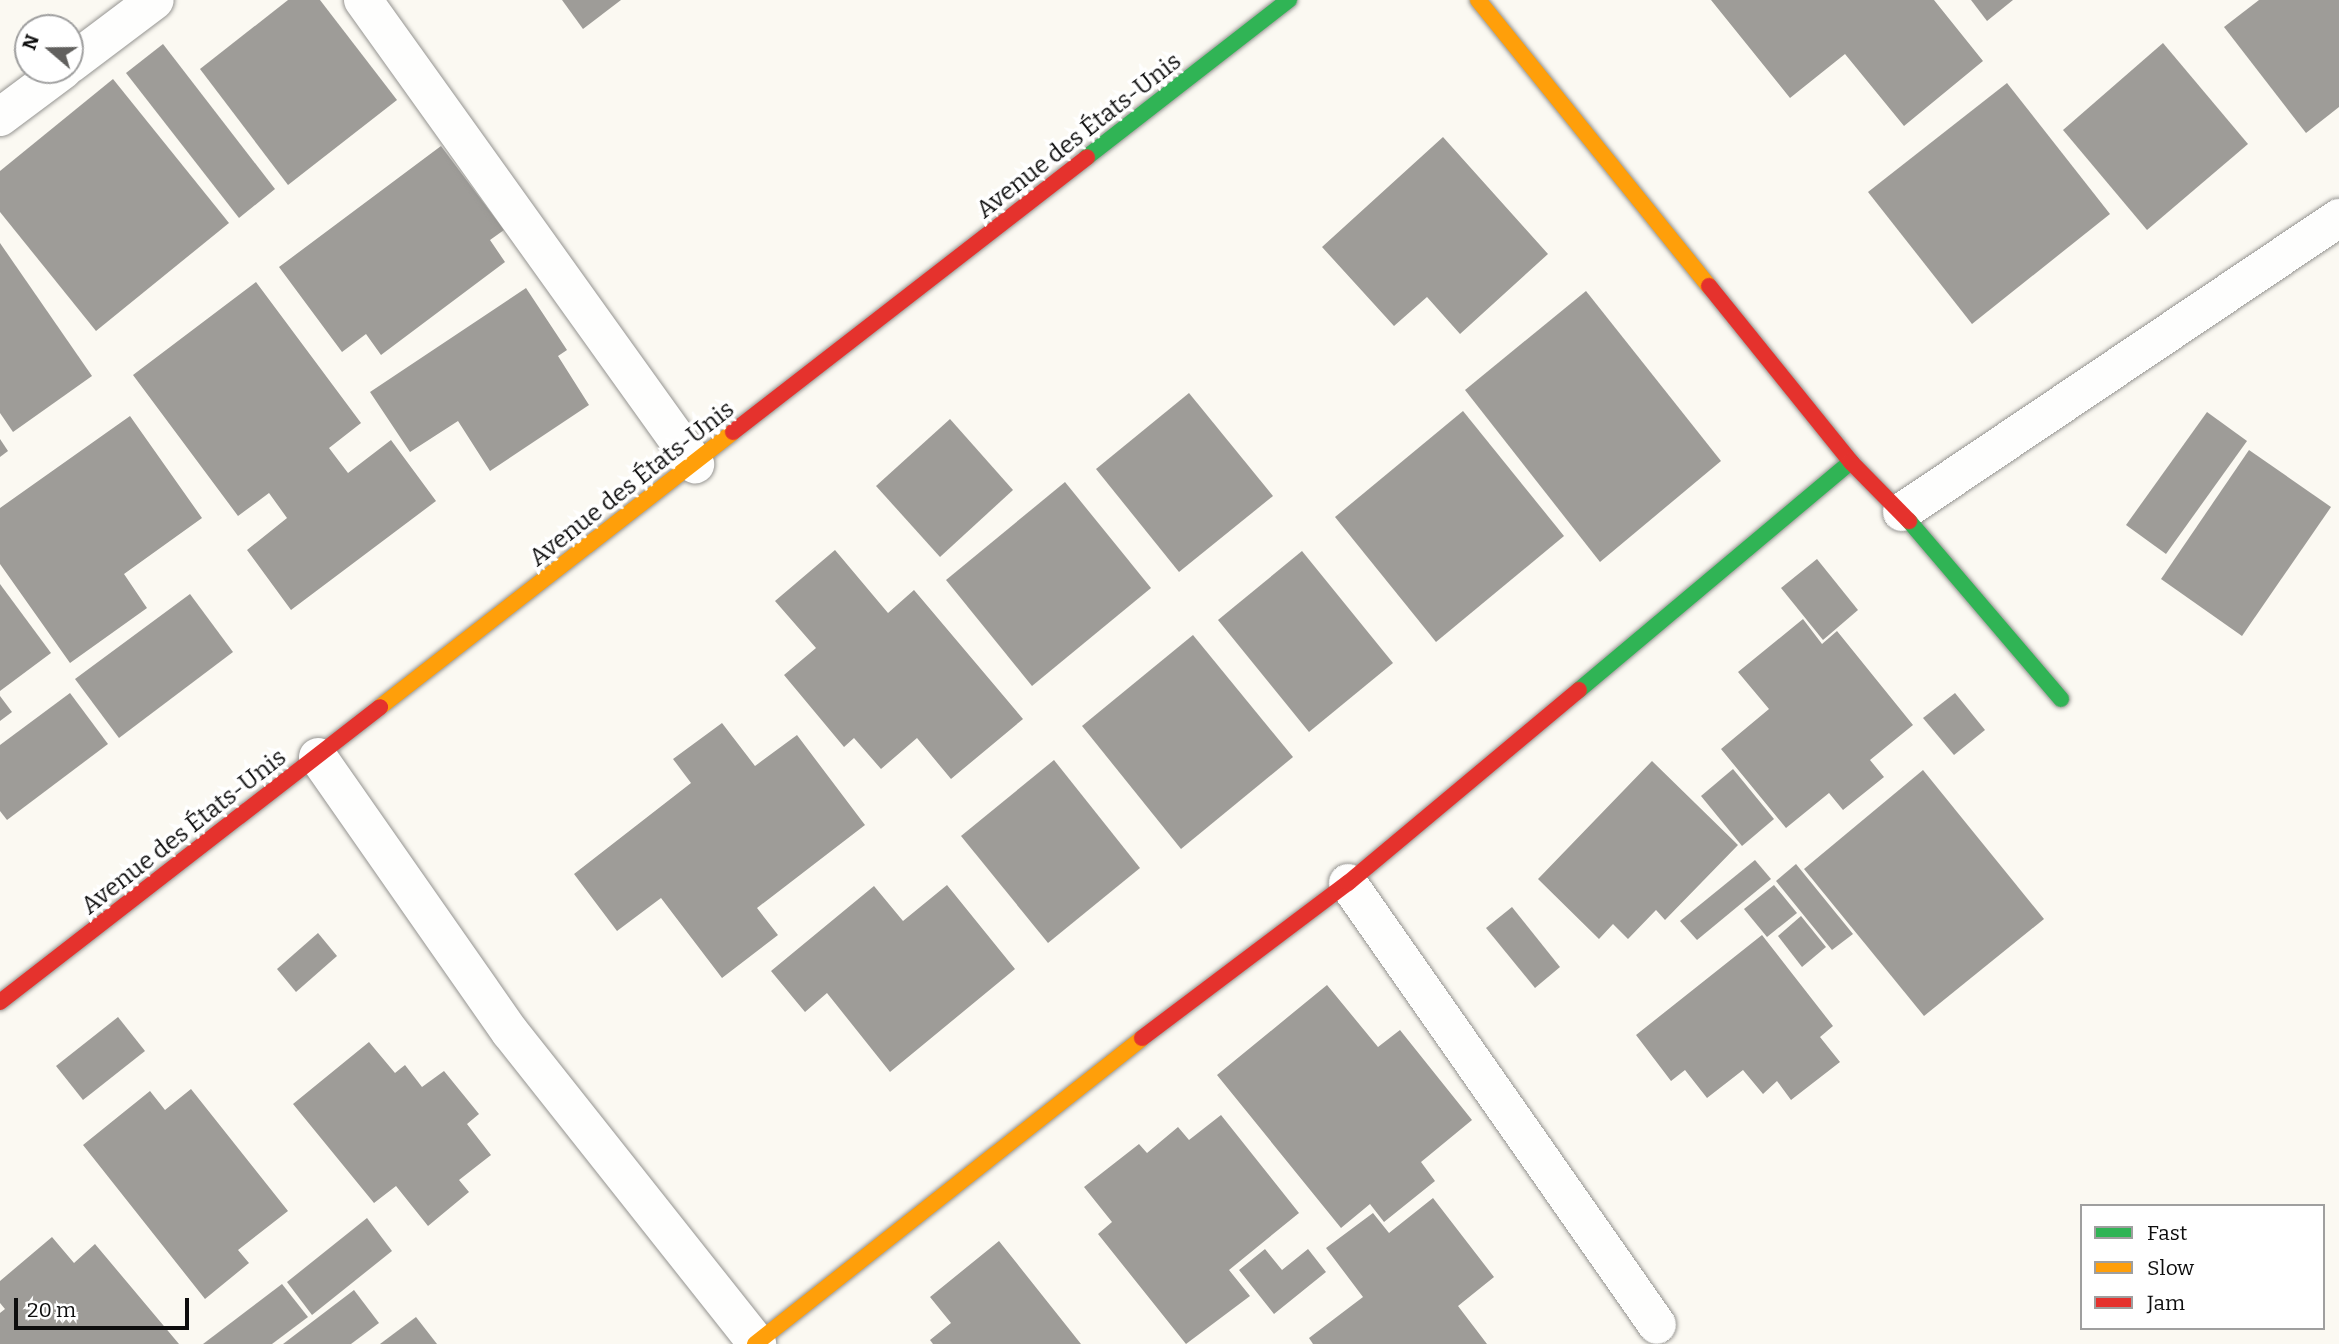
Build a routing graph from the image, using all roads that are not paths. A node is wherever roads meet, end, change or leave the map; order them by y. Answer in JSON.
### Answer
{"nodes":[{"id":1,"x":155,"y":0,"type":"edge"},
{"id":2,"x":362,"y":0,"type":"edge"},
{"id":3,"x":1289,"y":0,"type":"edge"},
{"id":4,"x":1478,"y":0,"type":"edge"},
{"id":5,"x":84,"y":53,"type":"edge"},
{"id":6,"x":44,"y":84,"type":"edge"},
{"id":7,"x":0,"y":117,"type":"edge"},
{"id":8,"x":2339,"y":218,"type":"edge"},
{"id":9,"x":1852,"y":462,"type":"junction"},
{"id":10,"x":695,"y":464,"type":"junction"},
{"id":11,"x":1902,"y":512,"type":"junction"},
{"id":12,"x":2061,"y":699,"type":"dead end"},
{"id":13,"x":318,"y":757,"type":"junction"},
{"id":14,"x":1348,"y":883,"type":"junction"},
{"id":15,"x":0,"y":1002,"type":"edge"},
{"id":16,"x":1657,"y":1325,"type":"dead end"},
{"id":17,"x":756,"y":1344,"type":"edge"}],
"edges":[{"from":1,"to":5,"type":"street"},
{"from":2,"to":10,"type":"street"},
{"from":3,"to":10,"type":"street","name":"Avenue des États-Unis"},
{"from":4,"to":9,"type":"street"},
{"from":6,"to":7,"type":"street"},
{"from":8,"to":11,"type":"street"},
{"from":9,"to":11,"type":"street"},
{"from":9,"to":14,"type":"street"},
{"from":10,"to":13,"type":"street","name":"Avenue des États-Unis"},
{"from":11,"to":12,"type":"street"},
{"from":13,"to":15,"type":"street","name":"Avenue des États-Unis"},
{"from":13,"to":17,"type":"street"},
{"from":14,"to":16,"type":"street"},
{"from":14,"to":17,"type":"street"}]}
